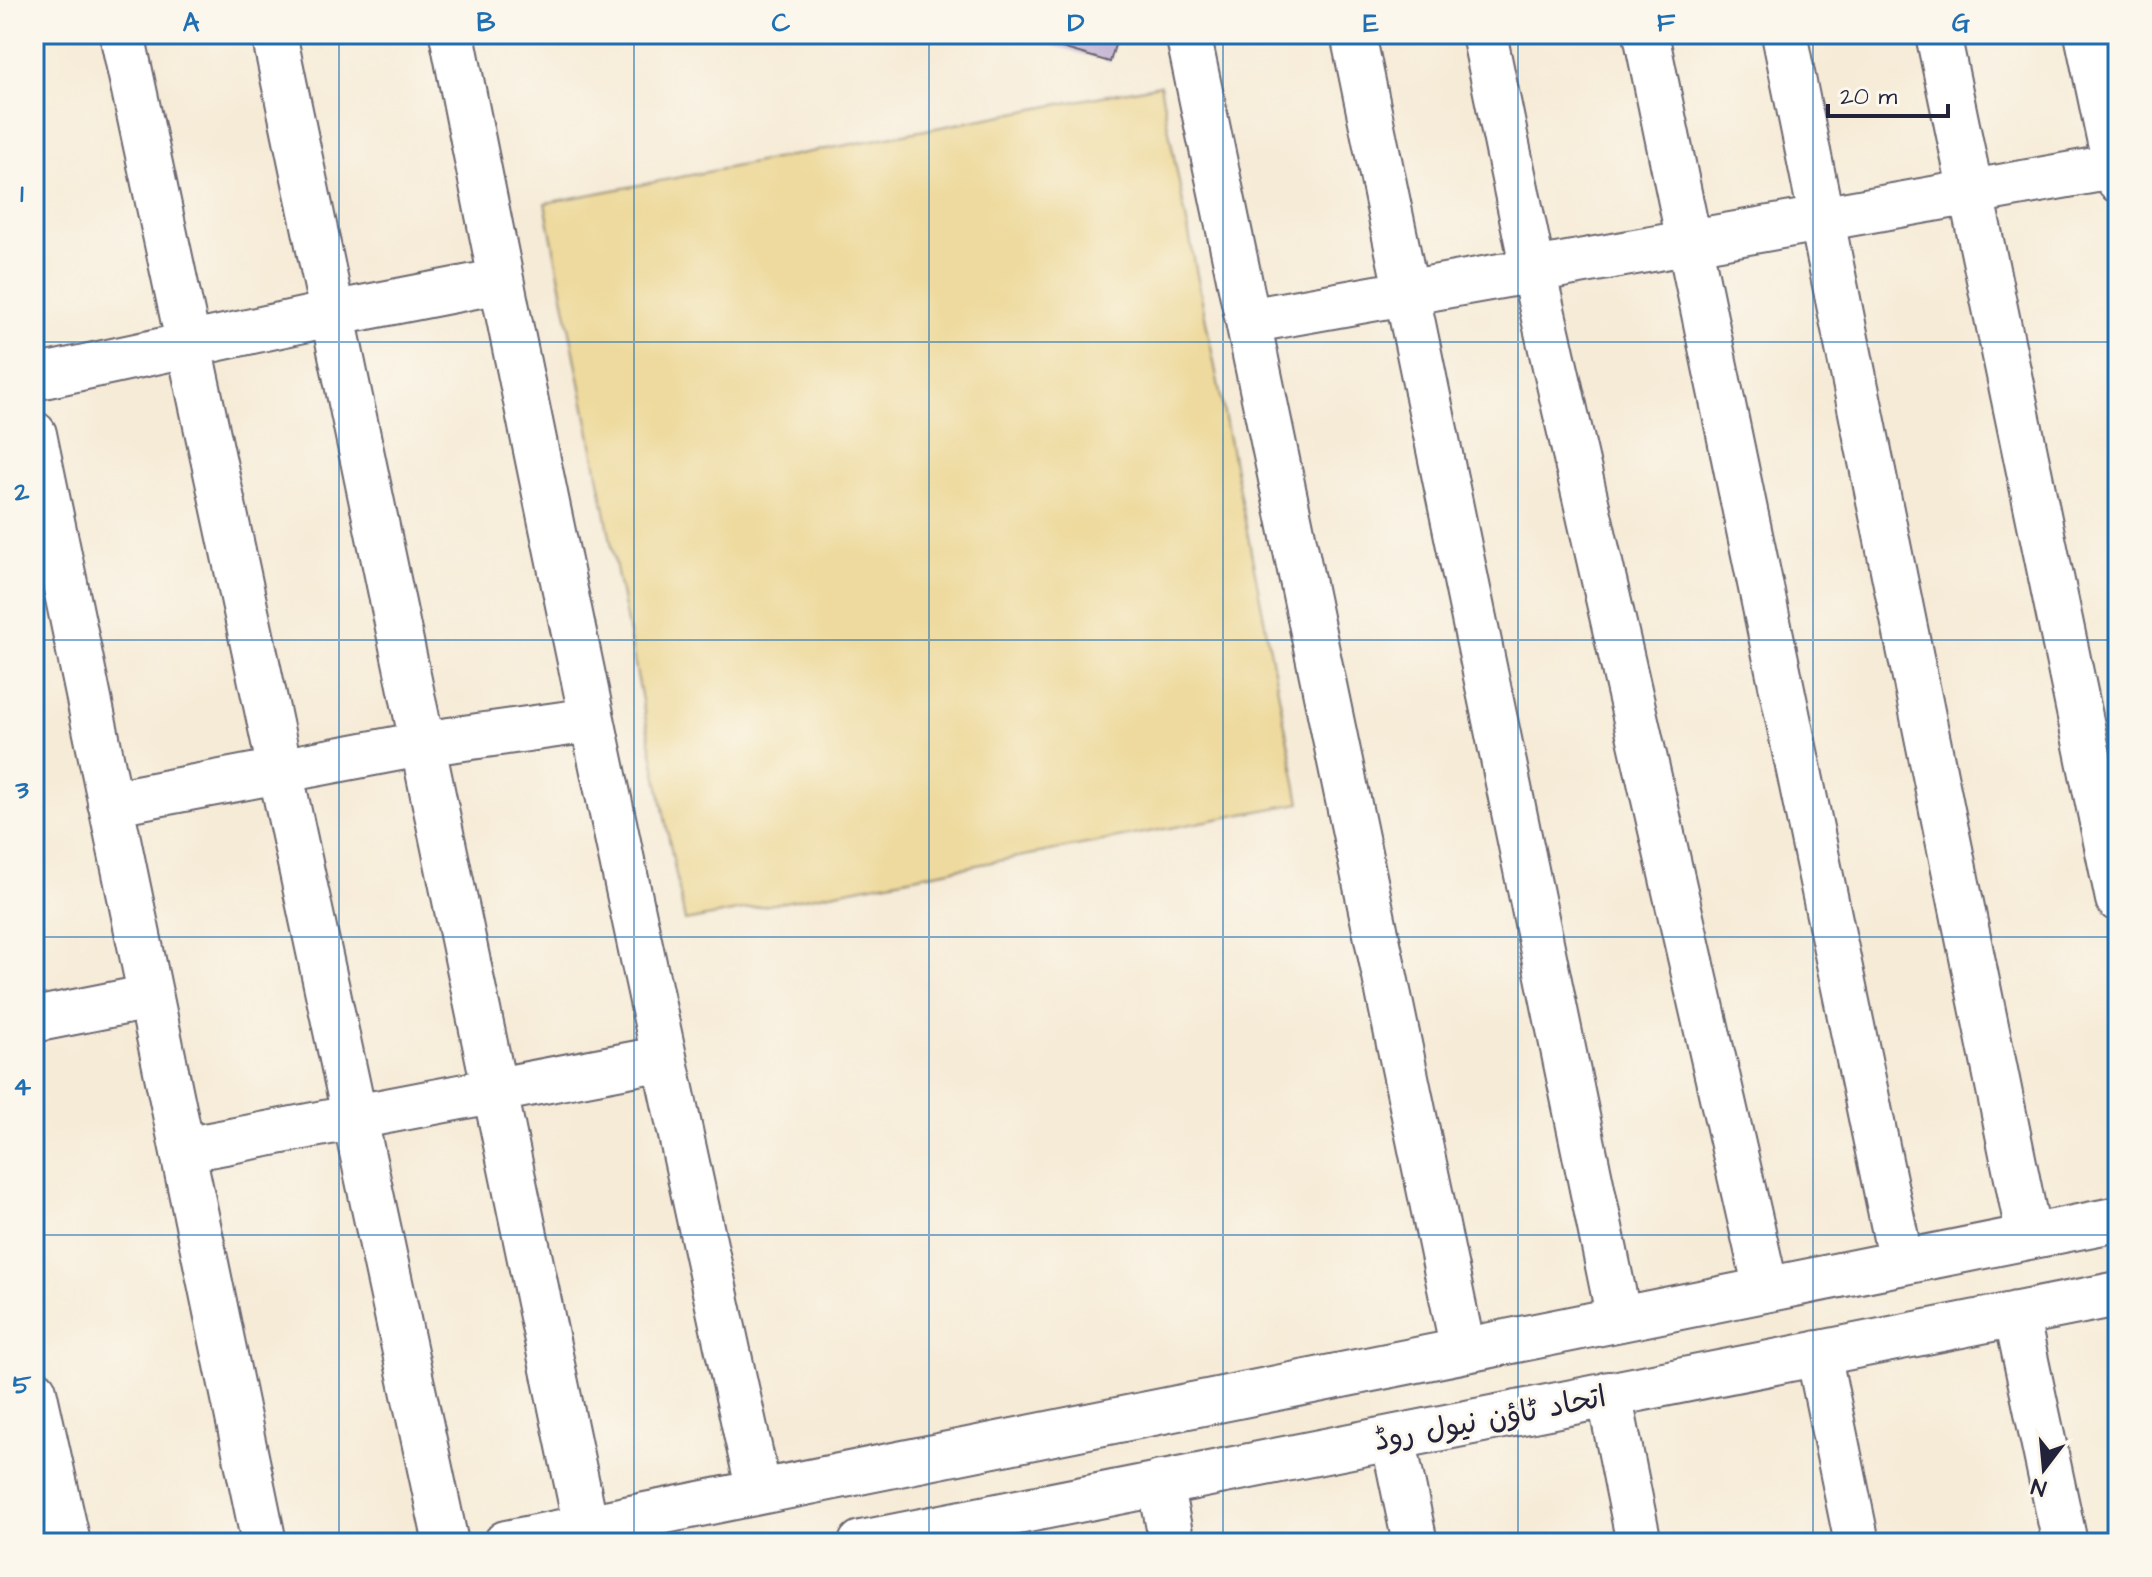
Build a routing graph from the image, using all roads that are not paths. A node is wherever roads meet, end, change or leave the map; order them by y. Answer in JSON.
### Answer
{"nodes":[{"id":1,"x":122,"y":34,"type":"edge"},
{"id":2,"x":274,"y":34,"type":"edge"},
{"id":3,"x":452,"y":34,"type":"edge"},
{"id":4,"x":1188,"y":34,"type":"edge"},
{"id":5,"x":1353,"y":34,"type":"edge"},
{"id":6,"x":1484,"y":34,"type":"edge"},
{"id":7,"x":1646,"y":34,"type":"edge"},
{"id":8,"x":1784,"y":34,"type":"edge"},
{"id":9,"x":1938,"y":34,"type":"edge"},
{"id":10,"x":2087,"y":34,"type":"edge"},
{"id":11,"x":2117,"y":171,"type":"edge"},
{"id":12,"x":1970,"y":192,"type":"junction"},
{"id":13,"x":1822,"y":218,"type":"junction"},
{"id":14,"x":1689,"y":243,"type":"junction"},
{"id":15,"x":1533,"y":270,"type":"junction"},
{"id":16,"x":501,"y":281,"type":"junction"},
{"id":17,"x":1407,"y":292,"type":"junction"},
{"id":18,"x":331,"y":314,"type":"junction"},
{"id":19,"x":1248,"y":321,"type":"junction"},
{"id":20,"x":190,"y":344,"type":"junction"},
{"id":21,"x":34,"y":378,"type":"edge"},
{"id":22,"x":34,"y":434,"type":"edge"},
{"id":23,"x":592,"y":720,"type":"junction"},
{"id":24,"x":421,"y":744,"type":"junction"},
{"id":25,"x":281,"y":770,"type":"junction"},
{"id":26,"x":110,"y":803,"type":"junction"},
{"id":27,"x":2118,"y":899,"type":"edge"},
{"id":28,"x":150,"y":997,"type":"junction"},
{"id":29,"x":34,"y":1020,"type":"edge"},
{"id":30,"x":664,"y":1058,"type":"junction"},
{"id":31,"x":494,"y":1090,"type":"junction"},
{"id":32,"x":355,"y":1117,"type":"junction"},
{"id":33,"x":183,"y":1150,"type":"junction"},
{"id":34,"x":2118,"y":1219,"type":"edge"},
{"id":35,"x":2029,"y":1237,"type":"junction"},
{"id":36,"x":1901,"y":1262,"type":"junction"},
{"id":37,"x":1766,"y":1289,"type":"junction"},
{"id":38,"x":2118,"y":1294,"type":"edge"},
{"id":39,"x":2016,"y":1314,"type":"junction"},
{"id":40,"x":1619,"y":1319,"type":"junction"},
{"id":41,"x":1463,"y":1350,"type":"junction"},
{"id":42,"x":1818,"y":1353,"type":"junction"},
{"id":43,"x":34,"y":1391,"type":"edge"},
{"id":44,"x":1609,"y":1394,"type":"junction"},
{"id":45,"x":1393,"y":1438,"type":"junction"},
{"id":46,"x":1160,"y":1483,"type":"junction"},
{"id":47,"x":759,"y":1492,"type":"junction"},
{"id":48,"x":586,"y":1527,"type":"junction"},
{"id":49,"x":943,"y":1535,"type":"edge"},
{"id":50,"x":68,"y":1543,"type":"edge"},
{"id":51,"x":264,"y":1543,"type":"edge"},
{"id":52,"x":446,"y":1543,"type":"edge"},
{"id":53,"x":506,"y":1543,"type":"edge"},
{"id":54,"x":861,"y":1543,"type":"edge"},
{"id":55,"x":1172,"y":1543,"type":"edge"},
{"id":56,"x":1415,"y":1543,"type":"edge"},
{"id":57,"x":1639,"y":1543,"type":"edge"},
{"id":58,"x":1857,"y":1543,"type":"edge"},
{"id":59,"x":2065,"y":1543,"type":"edge"}],
"edges":[{"from":1,"to":20,"type":"street"},
{"from":2,"to":18,"type":"street"},
{"from":3,"to":16,"type":"street"},
{"from":4,"to":19,"type":"street"},
{"from":5,"to":17,"type":"street"},
{"from":6,"to":15,"type":"street"},
{"from":7,"to":14,"type":"street"},
{"from":8,"to":13,"type":"street"},
{"from":9,"to":12,"type":"street"},
{"from":10,"to":11,"type":"street"},
{"from":11,"to":12,"type":"street"},
{"from":12,"to":13,"type":"street"},
{"from":12,"to":27,"type":"street"},
{"from":13,"to":14,"type":"street"},
{"from":13,"to":35,"type":"street"},
{"from":14,"to":15,"type":"street"},
{"from":14,"to":36,"type":"street"},
{"from":15,"to":17,"type":"street"},
{"from":15,"to":37,"type":"street"},
{"from":16,"to":18,"type":"street"},
{"from":16,"to":23,"type":"street"},
{"from":17,"to":19,"type":"street"},
{"from":17,"to":40,"type":"street"},
{"from":18,"to":20,"type":"street"},
{"from":18,"to":24,"type":"street"},
{"from":19,"to":41,"type":"street"},
{"from":20,"to":21,"type":"street"},
{"from":20,"to":25,"type":"street"},
{"from":22,"to":26,"type":"street"},
{"from":23,"to":24,"type":"street"},
{"from":23,"to":30,"type":"street"},
{"from":24,"to":25,"type":"street"},
{"from":24,"to":31,"type":"street"},
{"from":25,"to":26,"type":"street"},
{"from":25,"to":32,"type":"street"},
{"from":26,"to":28,"type":"street"},
{"from":28,"to":29,"type":"street"},
{"from":28,"to":33,"type":"street"},
{"from":30,"to":31,"type":"street"},
{"from":30,"to":47,"type":"street"},
{"from":31,"to":32,"type":"street"},
{"from":31,"to":48,"type":"street"},
{"from":32,"to":33,"type":"street"},
{"from":32,"to":52,"type":"street"},
{"from":33,"to":51,"type":"street"},
{"from":34,"to":35,"type":"street"},
{"from":35,"to":36,"type":"street"},
{"from":36,"to":37,"type":"street"},
{"from":37,"to":40,"type":"street"},
{"from":38,"to":39,"type":"street","name":"اتحاد ٹاؤن نیول روڈ"},
{"from":39,"to":42,"type":"street","name":"اتحاد ٹاؤن نیول روڈ"},
{"from":39,"to":59,"type":"street"},
{"from":40,"to":41,"type":"street"},
{"from":41,"to":47,"type":"street"},
{"from":42,"to":44,"type":"street","name":"اتحاد ٹاؤن نیول روڈ"},
{"from":42,"to":58,"type":"street"},
{"from":43,"to":50,"type":"street"},
{"from":44,"to":45,"type":"street","name":"اتحاد ٹاؤن نیول روڈ"},
{"from":44,"to":57,"type":"street"},
{"from":45,"to":46,"type":"street","name":"اتحاد ٹاؤن نیول روڈ"},
{"from":45,"to":56,"type":"street"},
{"from":46,"to":49,"type":"street","name":"اتحاد ٹاؤن نیول روڈ"},
{"from":46,"to":55,"type":"street"},
{"from":47,"to":48,"type":"street"},
{"from":48,"to":53,"type":"street"},
{"from":49,"to":54,"type":"street","name":"اتحاد ٹاؤن نیول روڈ"}]}
